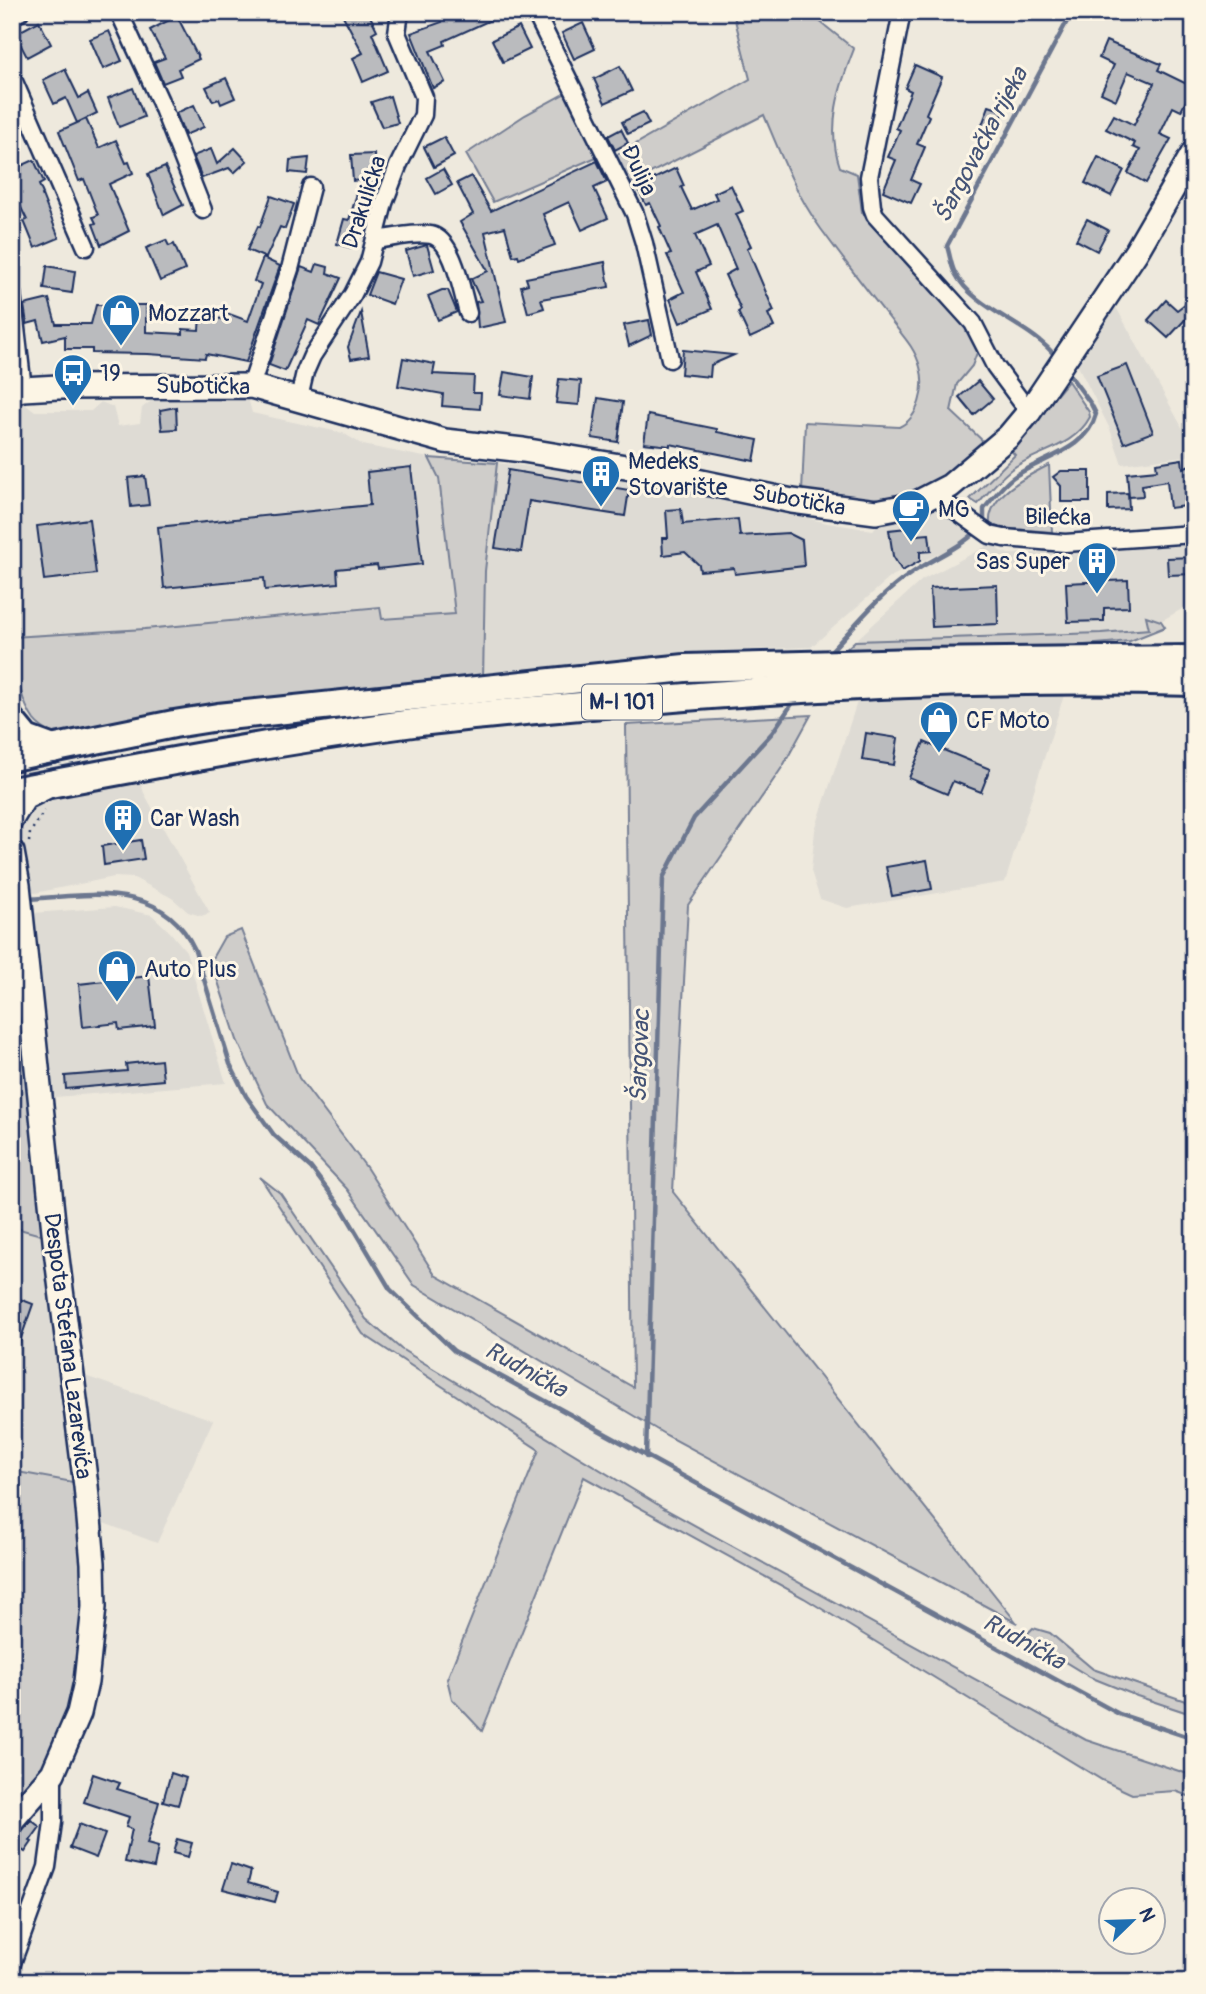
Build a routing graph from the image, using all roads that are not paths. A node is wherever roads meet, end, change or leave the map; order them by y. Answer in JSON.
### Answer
{"nodes":[{"id":1,"x":20,"y":12,"type":"edge"},
{"id":2,"x":120,"y":12,"type":"edge"},
{"id":3,"x":400,"y":12,"type":"edge"},
{"id":4,"x":535,"y":12,"type":"edge"},
{"id":5,"x":902,"y":12,"type":"edge"},
{"id":6,"x":12,"y":16,"type":"edge"},
{"id":7,"x":12,"y":77,"type":"edge"},
{"id":8,"x":1193,"y":155,"type":"edge"},
{"id":9,"x":311,"y":187,"type":"dead end"},
{"id":10,"x":203,"y":210,"type":"dead end"},
{"id":11,"x":376,"y":240,"type":"junction"},
{"id":12,"x":86,"y":247,"type":"dead end"},
{"id":13,"x":12,"y":293,"type":"edge"},
{"id":14,"x":468,"y":313,"type":"dead end"},
{"id":15,"x":670,"y":359,"type":"dead end"},
{"id":16,"x":251,"y":386,"type":"junction"},
{"id":17,"x":21,"y":390,"type":"edge"},
{"id":18,"x":299,"y":398,"type":"junction"},
{"id":19,"x":1029,"y":412,"type":"junction"},
{"id":20,"x":934,"y":495,"type":"junction"},
{"id":21,"x":1194,"y":534,"type":"edge"},
{"id":22,"x":1194,"y":659,"type":"edge"},
{"id":23,"x":1194,"y":682,"type":"edge"},
{"id":24,"x":12,"y":723,"type":"edge"},
{"id":25,"x":53,"y":749,"type":"junction"},
{"id":26,"x":12,"y":757,"type":"edge"},
{"id":27,"x":57,"y":783,"type":"junction"},
{"id":28,"x":12,"y":791,"type":"edge"},
{"id":29,"x":12,"y":818,"type":"edge"},
{"id":30,"x":12,"y":852,"type":"edge"},
{"id":31,"x":53,"y":1773,"type":"junction"},
{"id":32,"x":12,"y":1820,"type":"edge"},
{"id":33,"x":12,"y":1963,"type":"edge"}],
"edges":[{"from":1,"to":6,"type":"street"},
{"from":2,"to":10,"type":"street"},
{"from":3,"to":11,"type":"street","name":"Drakulićka"},
{"from":4,"to":15,"type":"street","name":"Đulija"},
{"from":5,"to":19,"type":"street"},
{"from":7,"to":12,"type":"street"},
{"from":8,"to":19,"type":"street","name":"Subotička"},
{"from":9,"to":16,"type":"street"},
{"from":11,"to":14,"type":"street"},
{"from":11,"to":18,"type":"street","name":"Drakulićka"},
{"from":13,"to":17,"type":"street"},
{"from":16,"to":17,"type":"street","name":"Subotička"},
{"from":16,"to":18,"type":"street","name":"Subotička"},
{"from":18,"to":20,"type":"street","name":"Subotička"},
{"from":19,"to":20,"type":"street","name":"Subotička"},
{"from":20,"to":21,"type":"street","name":"Bilećka"},
{"from":22,"to":25,"type":"main road","number":"M-I 101"},
{"from":23,"to":27,"type":"main road","number":"M-I 101"},
{"from":24,"to":25,"type":"main road"},
{"from":25,"to":26,"type":"main road","number":"M-I 101"},
{"from":27,"to":28,"type":"main road","number":"M-I 101"},
{"from":27,"to":29,"type":"street"},
{"from":30,"to":31,"type":"street","name":"Despota Stefana Lazarevića"},
{"from":31,"to":32,"type":"street","name":"Despota Stefana Lazarevića"},
{"from":31,"to":33,"type":"street"}]}
